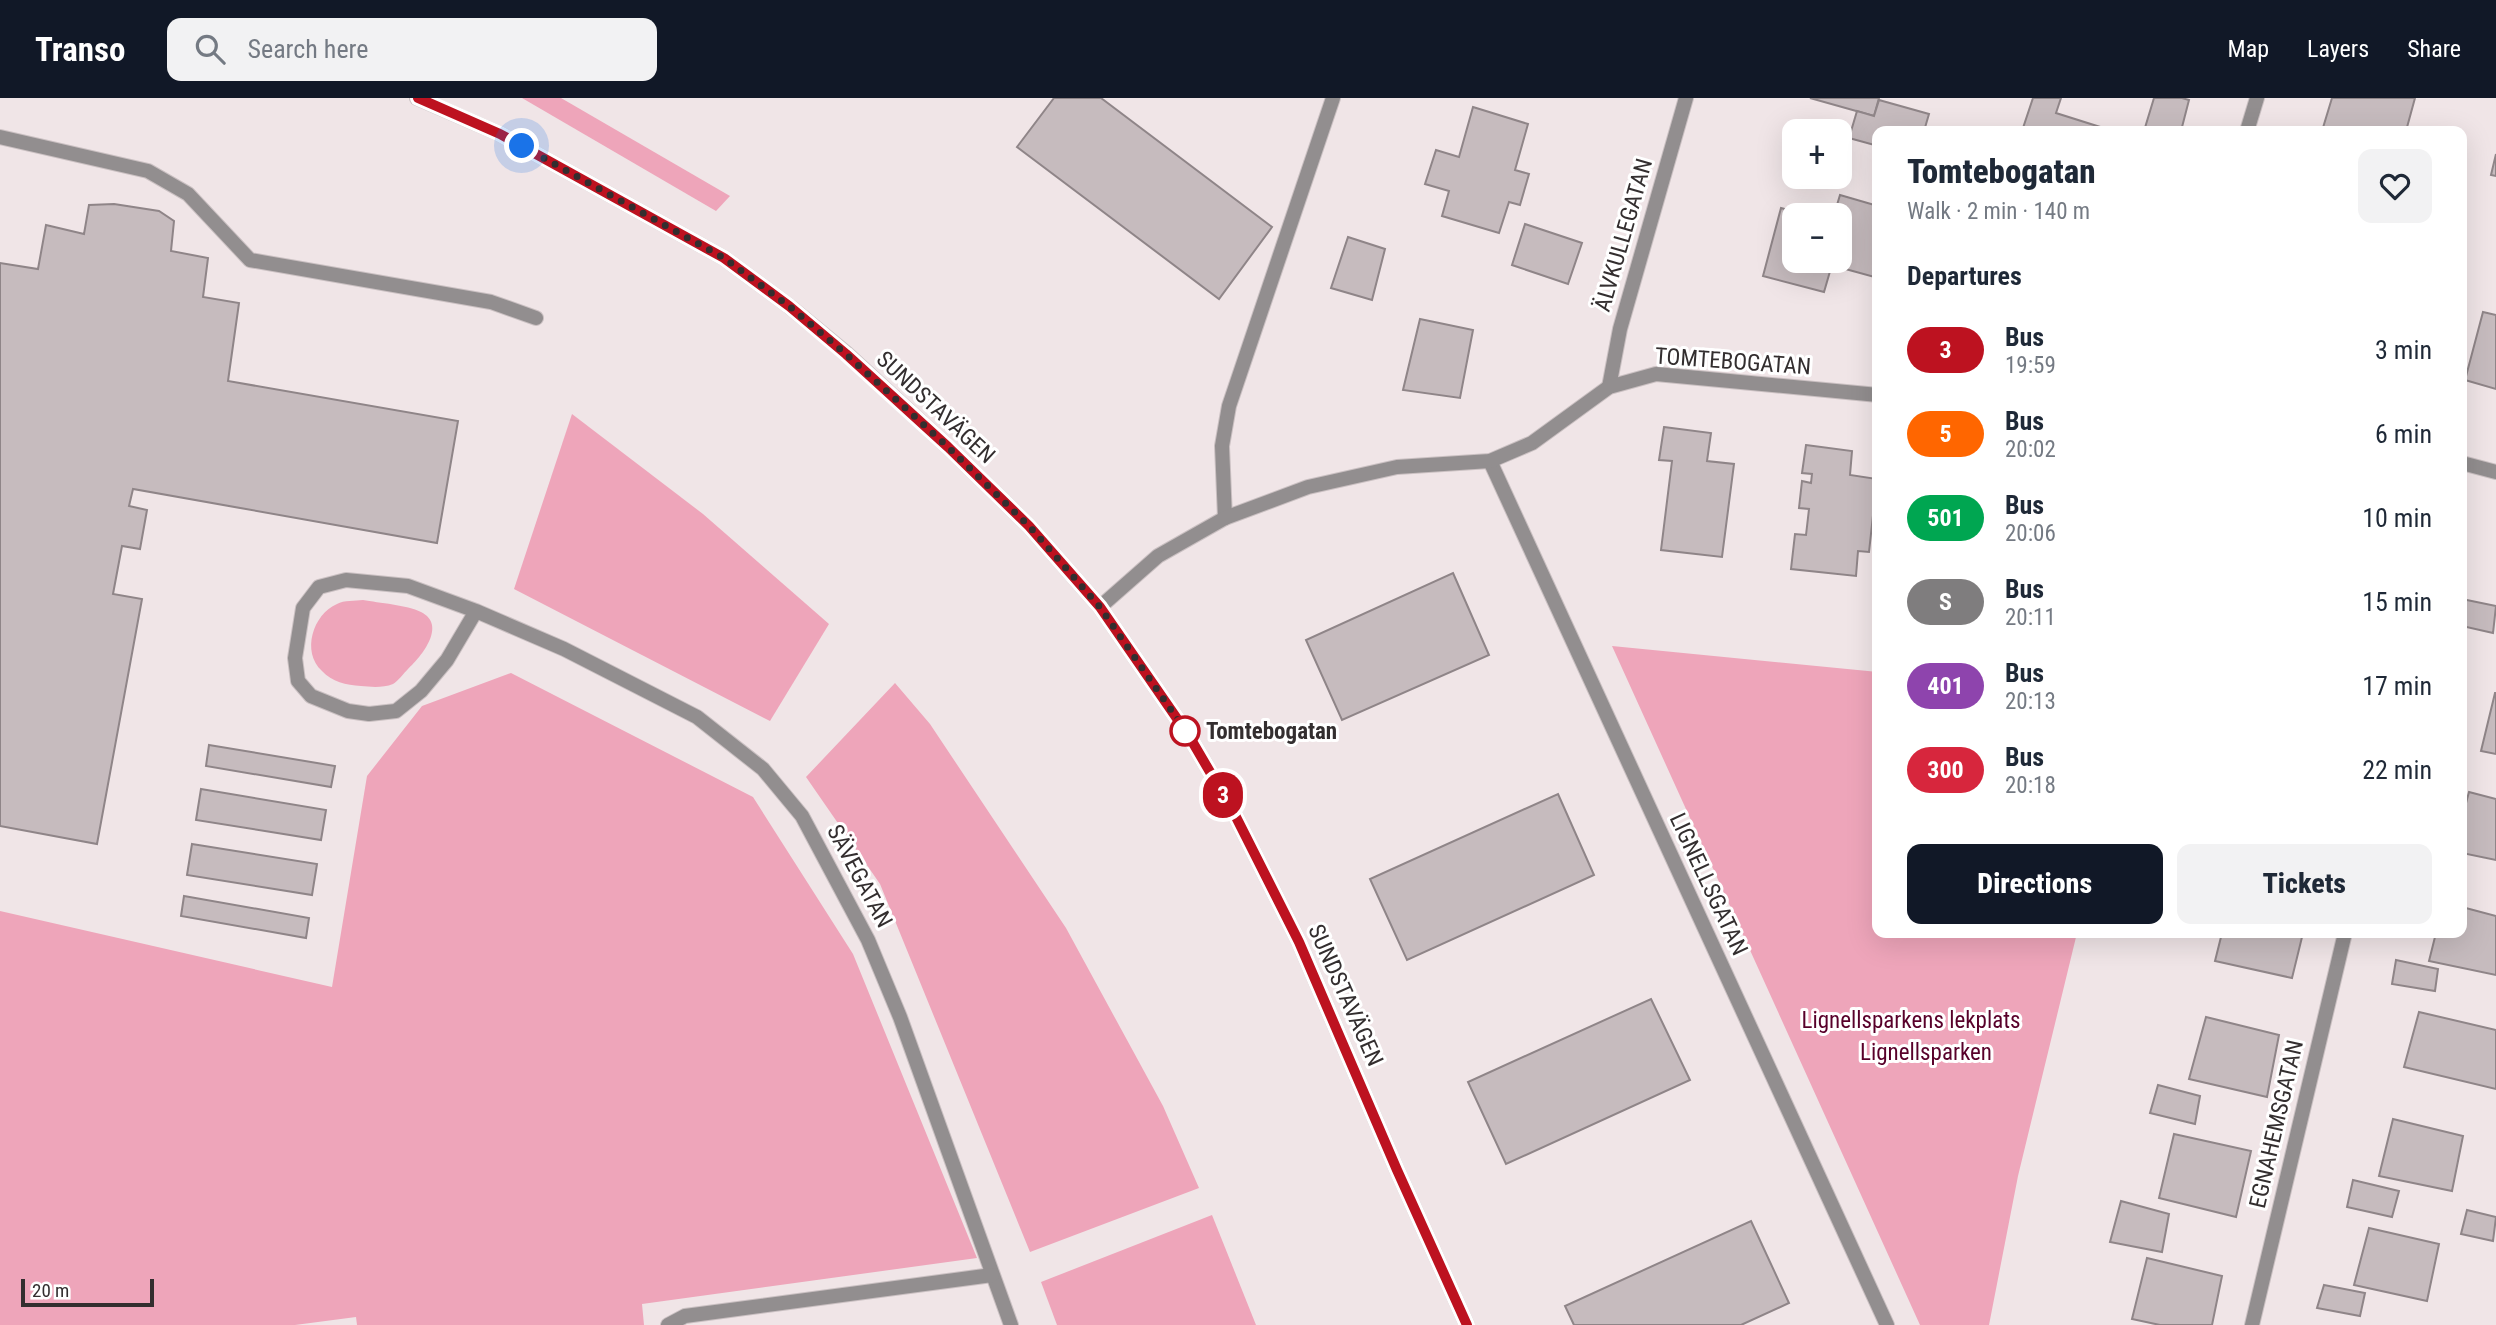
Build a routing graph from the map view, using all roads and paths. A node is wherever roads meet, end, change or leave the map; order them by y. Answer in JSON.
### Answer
{"nodes":[{"id":1,"x":417,"y":98,"type":"edge"},
{"id":2,"x":1333,"y":98,"type":"edge"},
{"id":3,"x":1686,"y":98,"type":"edge"},
{"id":4,"x":2257,"y":98,"type":"edge"},
{"id":5,"x":2249,"y":126,"type":"edge"},
{"id":6,"x":0,"y":137,"type":"edge"},
{"id":7,"x":536,"y":318,"type":"dead end"},
{"id":8,"x":1609,"y":387,"type":"junction"},
{"id":9,"x":1872,"y":394,"type":"edge"},
{"id":10,"x":1490,"y":461,"type":"junction"},
{"id":11,"x":2467,"y":464,"type":"edge"},
{"id":12,"x":2496,"y":472,"type":"edge"},
{"id":13,"x":1224,"y":518,"type":"junction"},
{"id":14,"x":1100,"y":607,"type":"junction"},
{"id":15,"x":476,"y":611,"type":"junction"},
{"id":16,"x":2344,"y":938,"type":"edge"},
{"id":17,"x":992,"y":1275,"type":"junction"},
{"id":18,"x":668,"y":1325,"type":"edge"},
{"id":19,"x":1011,"y":1325,"type":"edge"},
{"id":20,"x":1467,"y":1325,"type":"edge"},
{"id":21,"x":1887,"y":1325,"type":"edge"},
{"id":22,"x":2252,"y":1325,"type":"edge"}],
"edges":[{"from":1,"to":14,"type":"street","name":"SUNDSTAVÄGEN"},
{"from":2,"to":13,"type":"street"},
{"from":3,"to":8,"type":"street","name":"ÄLVKULLEGATAN"},
{"from":4,"to":5,"type":"street"},
{"from":6,"to":7,"type":"street"},
{"from":8,"to":9,"type":"street","name":"TOMTEBOGATAN"},
{"from":8,"to":10,"type":"street","name":"TOMTEBOGATAN"},
{"from":10,"to":13,"type":"street","name":"TOMTEBOGATAN"},
{"from":10,"to":21,"type":"street","name":"LIGNELLSGATAN"},
{"from":11,"to":12,"type":"street"},
{"from":13,"to":14,"type":"street","name":"TOMTEBOGATAN"},
{"from":14,"to":20,"type":"street","name":"SUNDSTAVÄGEN"},
{"from":15,"to":15,"type":"street","name":"SÄVEGATAN"},
{"from":15,"to":17,"type":"street","name":"SÄVEGATAN"},
{"from":16,"to":22,"type":"street","name":"EGNAHEMSGATAN"},
{"from":17,"to":18,"type":"street"},
{"from":17,"to":19,"type":"street","name":"SÄVEGATAN"}]}
